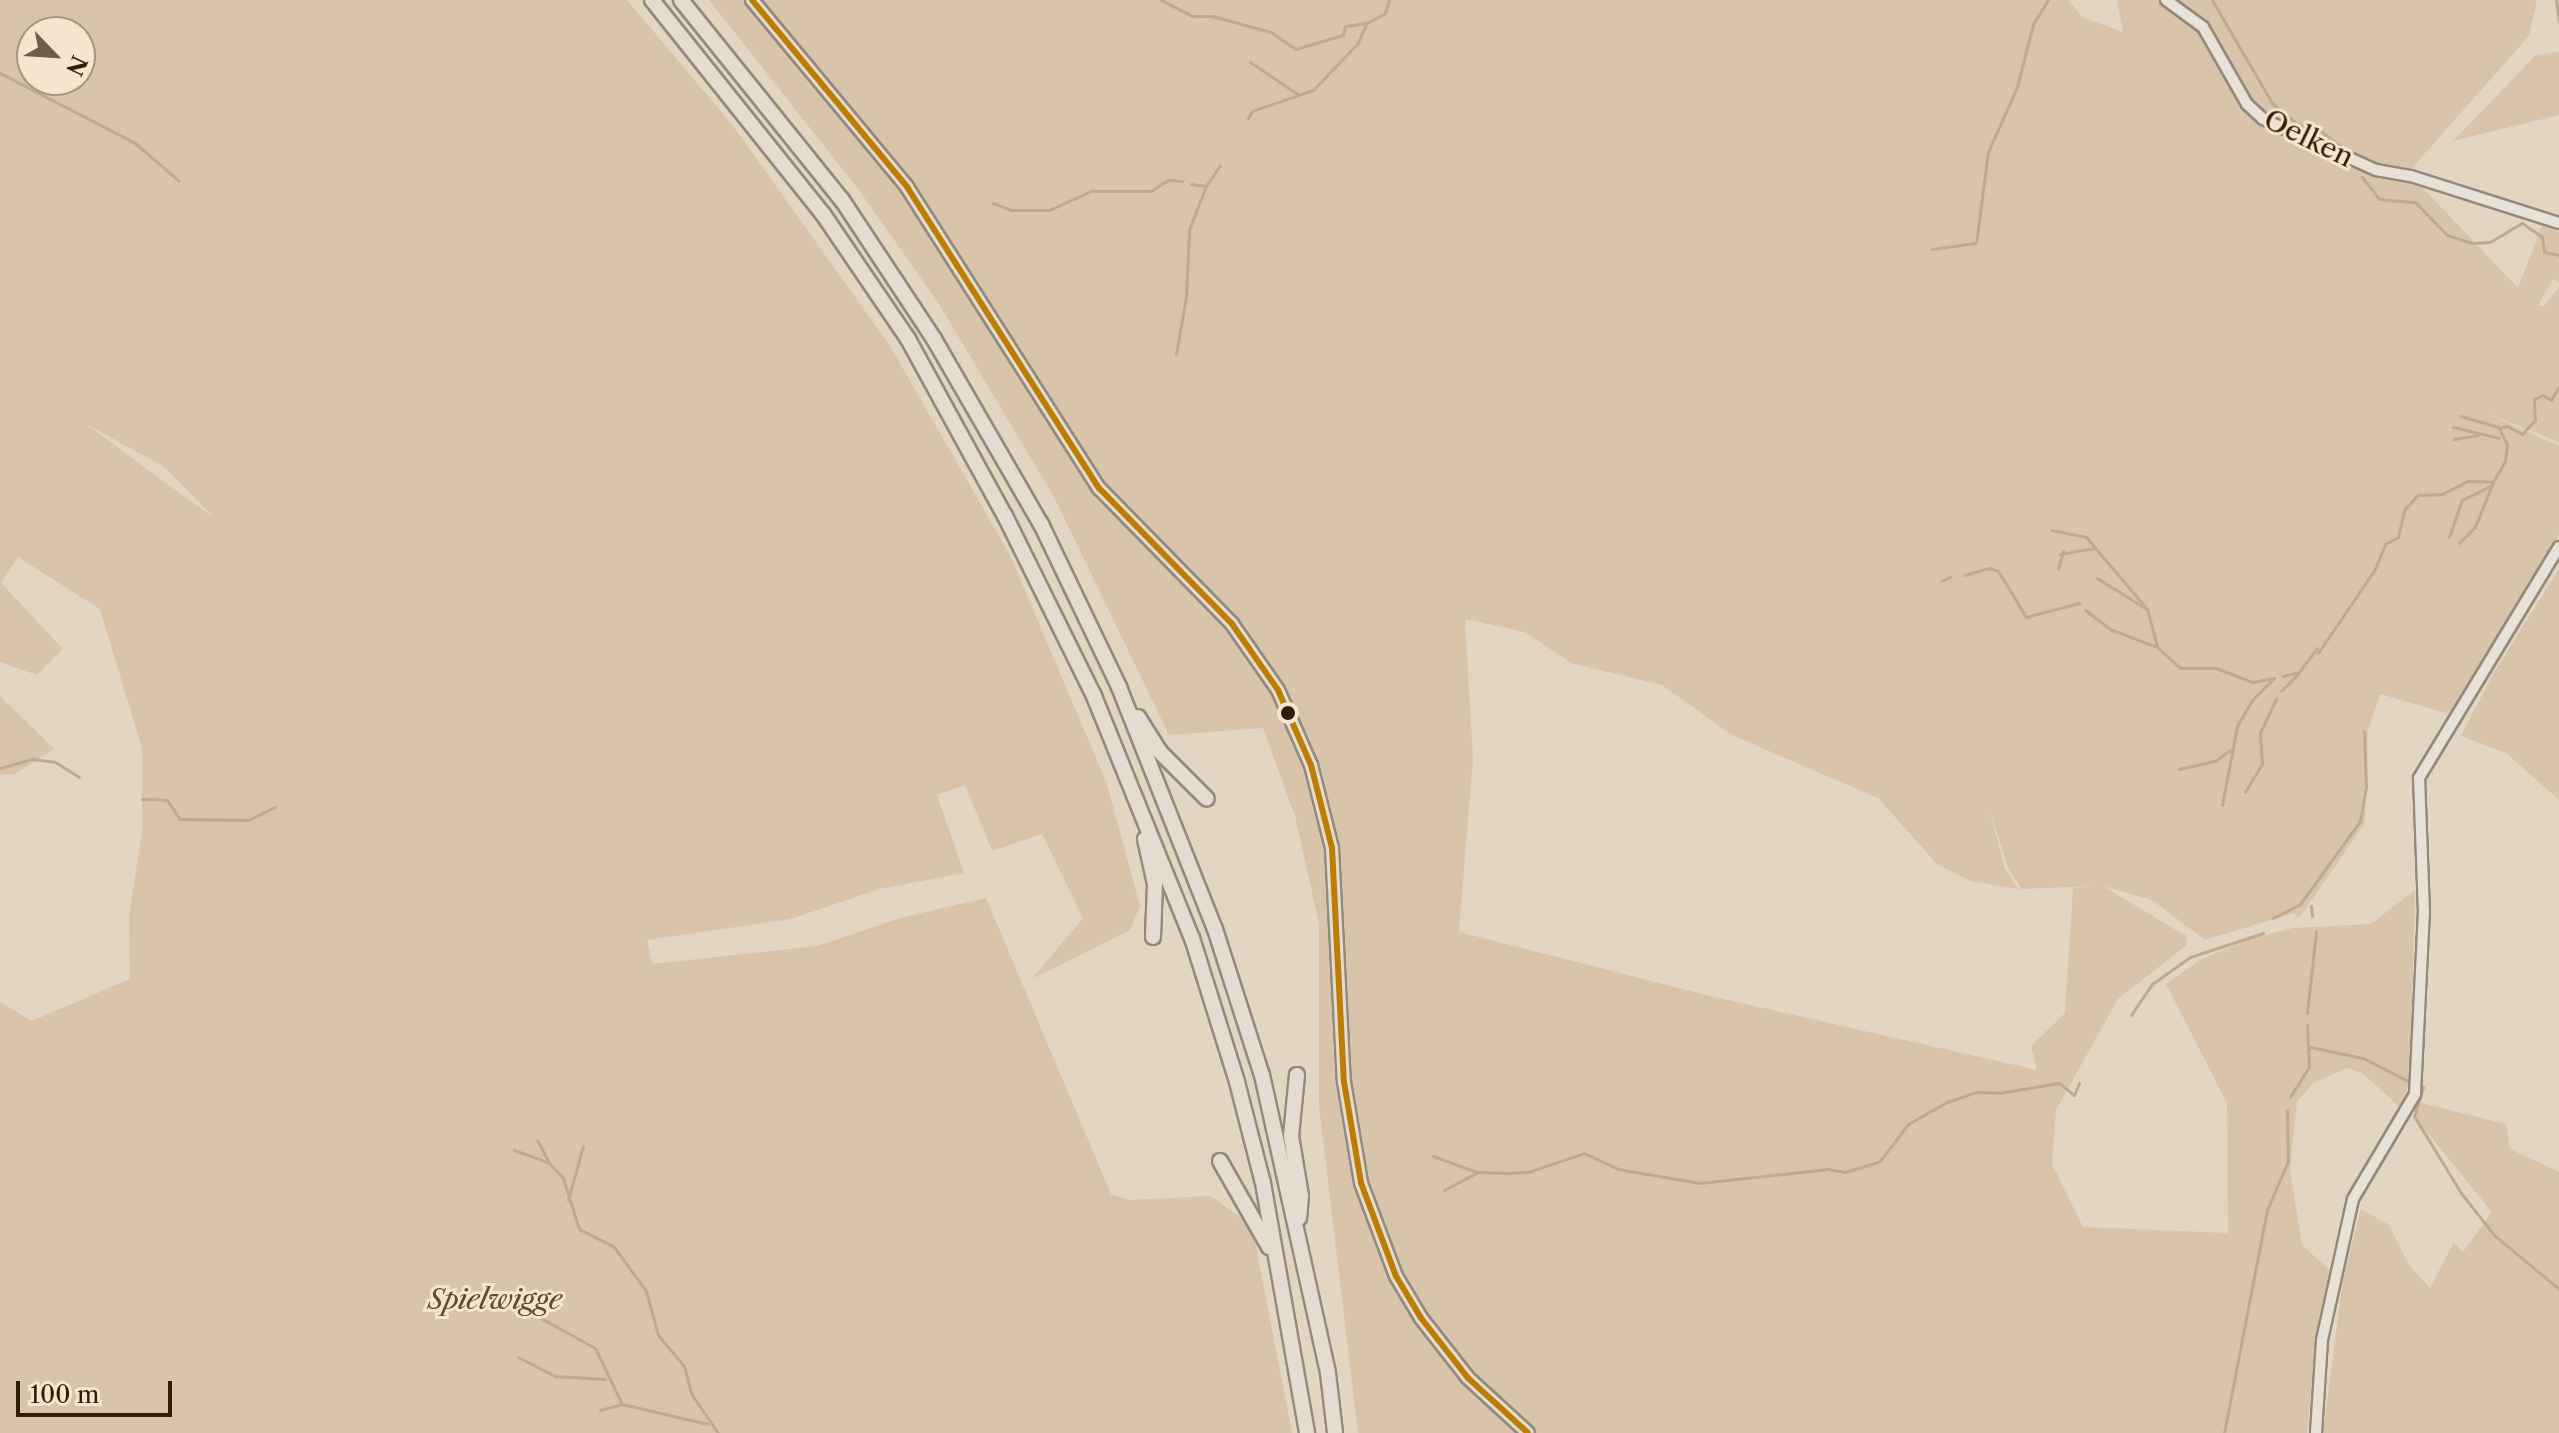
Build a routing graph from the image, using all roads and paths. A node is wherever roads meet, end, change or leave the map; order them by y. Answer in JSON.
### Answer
{"nodes":[{"id":1,"x":652,"y":0,"type":"edge"},
{"id":2,"x":681,"y":0,"type":"edge"},
{"id":3,"x":752,"y":0,"type":"edge"},
{"id":4,"x":2166,"y":0,"type":"edge"},
{"id":5,"x":2559,"y":223,"type":"edge"},
{"id":6,"x":2559,"y":547,"type":"edge"},
{"id":7,"x":1119,"y":687,"type":"junction"},
{"id":8,"x":1132,"y":784,"type":"junction"},
{"id":9,"x":1207,"y":799,"type":"dead end"},
{"id":10,"x":1153,"y":937,"type":"dead end"},
{"id":11,"x":1297,"y":1075,"type":"dead end"},
{"id":12,"x":1220,"y":1161,"type":"dead end"},
{"id":13,"x":1298,"y":1231,"type":"junction"},
{"id":14,"x":1283,"y":1283,"type":"junction"},
{"id":15,"x":1307,"y":1433,"type":"edge"},
{"id":16,"x":1335,"y":1433,"type":"edge"},
{"id":17,"x":1528,"y":1433,"type":"edge"},
{"id":18,"x":2316,"y":1433,"type":"edge"}],
"edges":[{"from":1,"to":8,"type":"highway"},
{"from":2,"to":7,"type":"highway"},
{"from":3,"to":17,"type":"main road"},
{"from":4,"to":5,"type":"street","name":"Oelken"},
{"from":6,"to":18,"type":"street"},
{"from":7,"to":9,"type":"highway"},
{"from":7,"to":13,"type":"highway"},
{"from":8,"to":10,"type":"highway"},
{"from":8,"to":14,"type":"highway"},
{"from":11,"to":13,"type":"highway"},
{"from":12,"to":14,"type":"highway"},
{"from":13,"to":16,"type":"highway"},
{"from":14,"to":15,"type":"highway"}]}
